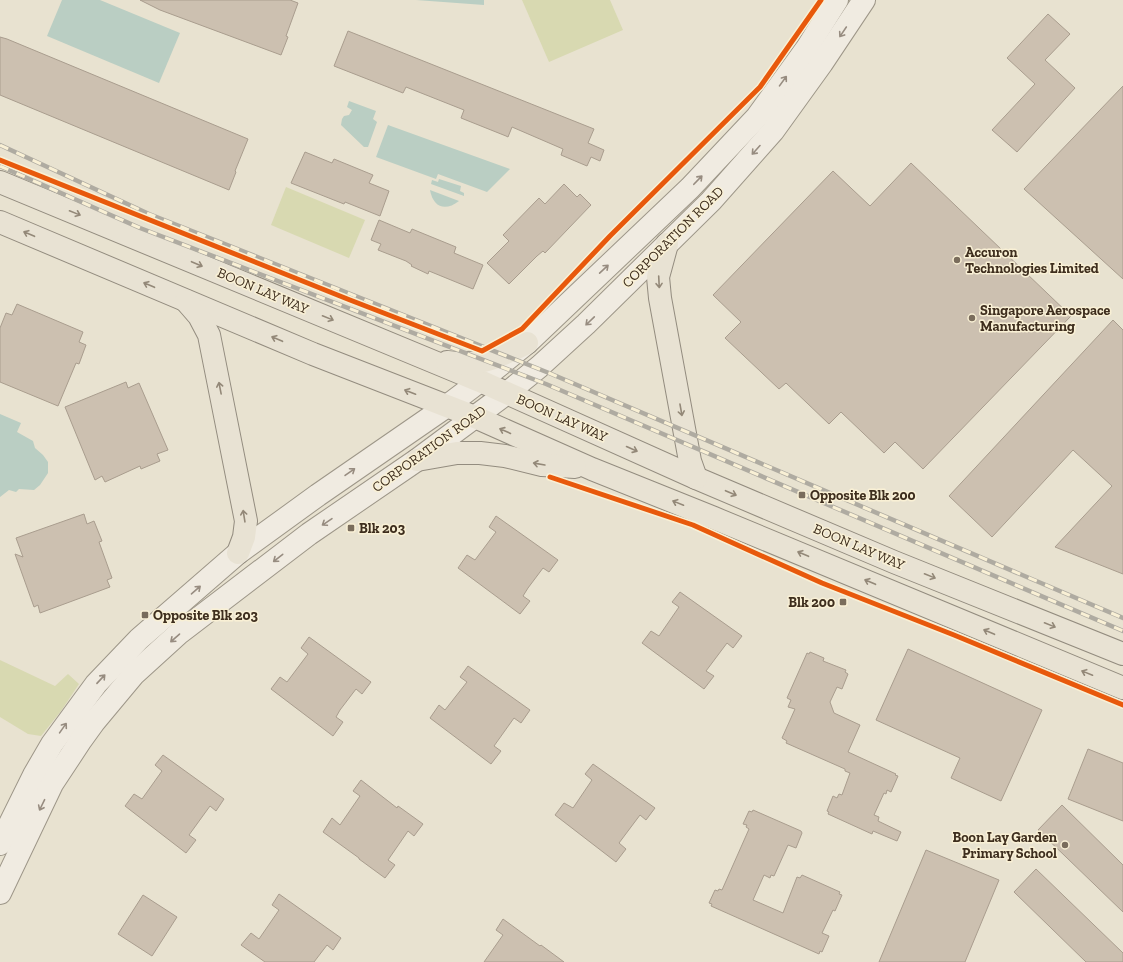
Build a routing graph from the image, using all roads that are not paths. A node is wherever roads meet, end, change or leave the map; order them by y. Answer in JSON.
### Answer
{"nodes":[{"id":1,"x":837,"y":0,"type":"edge"},
{"id":2,"x":864,"y":0,"type":"edge"},
{"id":3,"x":0,"y":182,"type":"edge"},
{"id":4,"x":0,"y":222,"type":"edge"},
{"id":5,"x":667,"y":244,"type":"junction"},
{"id":6,"x":185,"y":300,"type":"junction"},
{"id":7,"x":527,"y":343,"type":"junction"},
{"id":8,"x":428,"y":360,"type":"junction"},
{"id":9,"x":480,"y":381,"type":"junction"},
{"id":10,"x":507,"y":393,"type":"junction"},
{"id":11,"x":447,"y":406,"type":"junction"},
{"id":12,"x":475,"y":417,"type":"junction"},
{"id":13,"x":417,"y":460,"type":"junction"},
{"id":14,"x":592,"y":469,"type":"junction"},
{"id":15,"x":696,"y":478,"type":"junction"},
{"id":16,"x":238,"y":553,"type":"junction"},
{"id":17,"x":1123,"y":654,"type":"edge"},
{"id":18,"x":1123,"y":688,"type":"edge"},
{"id":19,"x":51,"y":766,"type":"junction"},
{"id":20,"x":0,"y":844,"type":"edge"},
{"id":21,"x":0,"y":893,"type":"edge"}],
"edges":[{"from":7,"to":1,"type":"main road","name":"CORPORATION ROAD","one_way":true},
{"from":2,"to":5,"type":"main road","name":"CORPORATION ROAD","one_way":true},
{"from":3,"to":8,"type":"main road","name":"BOON LAY WAY","one_way":true},
{"from":6,"to":4,"type":"main road","name":"BOON LAY WAY","one_way":true},
{"from":5,"to":10,"type":"main road","name":"CORPORATION ROAD","one_way":true},
{"from":5,"to":15,"type":"main road","one_way":true},
{"from":11,"to":6,"type":"main road","name":"BOON LAY WAY","one_way":true},
{"from":16,"to":6,"type":"main road","one_way":true},
{"from":7,"to":8,"type":"main road"},
{"from":7,"to":9,"type":"main road","name":"CORPORATION ROAD"},
{"from":8,"to":9,"type":"main road","name":"BOON LAY WAY"},
{"from":9,"to":10,"type":"main road","name":"BOON LAY WAY"},
{"from":9,"to":11,"type":"main road","name":"CORPORATION ROAD"},
{"from":10,"to":12,"type":"main road","name":"CORPORATION ROAD"},
{"from":10,"to":15,"type":"main road","name":"BOON LAY WAY","one_way":true},
{"from":11,"to":12,"type":"main road","name":"BOON LAY WAY"},
{"from":16,"to":11,"type":"main road","name":"CORPORATION ROAD","one_way":true},
{"from":12,"to":13,"type":"main road","name":"CORPORATION ROAD"},
{"from":14,"to":12,"type":"main road","name":"BOON LAY WAY","one_way":true},
{"from":14,"to":13,"type":"main road","one_way":true},
{"from":13,"to":19,"type":"main road","name":"CORPORATION ROAD","one_way":true},
{"from":18,"to":14,"type":"main road","name":"BOON LAY WAY","one_way":true},
{"from":15,"to":17,"type":"main road","name":"BOON LAY WAY","one_way":true},
{"from":19,"to":16,"type":"main road","name":"CORPORATION ROAD","one_way":true},
{"from":19,"to":20,"type":"main road","name":"CORPORATION ROAD"},
{"from":19,"to":21,"type":"main road","name":"CORPORATION ROAD","one_way":true}]}
